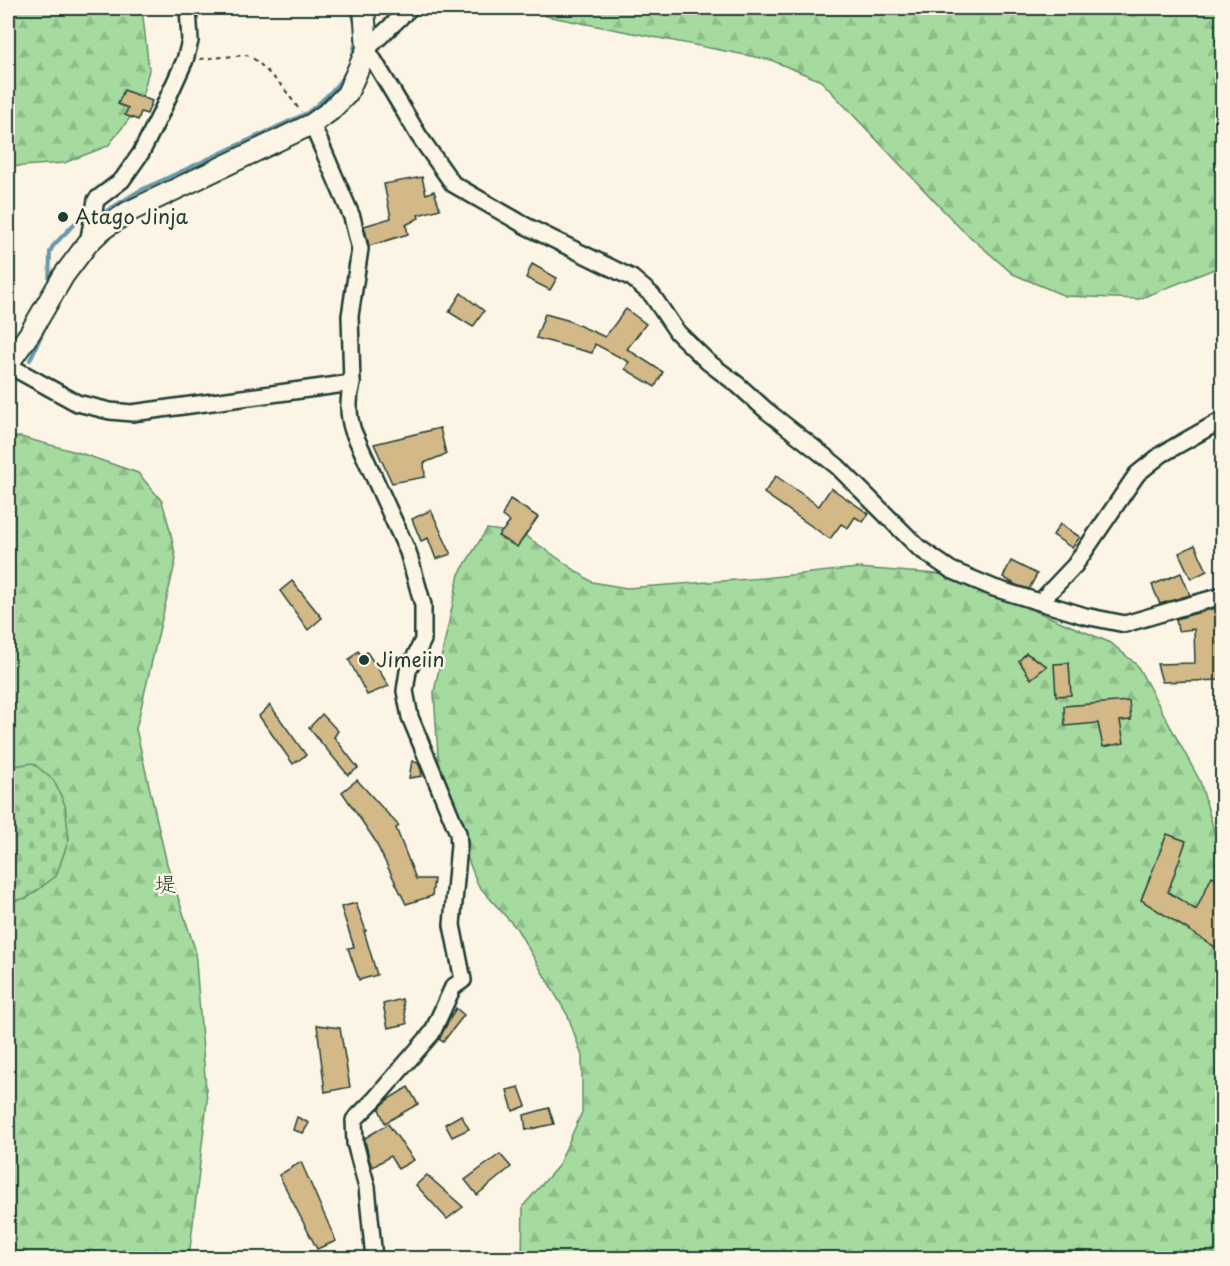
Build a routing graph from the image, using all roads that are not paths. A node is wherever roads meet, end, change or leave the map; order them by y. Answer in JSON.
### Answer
{"nodes":[{"id":1,"x":188,"y":8,"type":"edge"},
{"id":2,"x":364,"y":8,"type":"edge"},
{"id":3,"x":410,"y":8,"type":"edge"},
{"id":4,"x":367,"y":49,"type":"junction"},
{"id":5,"x":307,"y":118,"type":"junction"},
{"id":6,"x":88,"y":243,"type":"junction"},
{"id":7,"x":8,"y":364,"type":"edge"},
{"id":8,"x":352,"y":383,"type":"junction"},
{"id":9,"x":1222,"y":420,"type":"edge"},
{"id":10,"x":1222,"y":596,"type":"edge"},
{"id":11,"x":1040,"y":603,"type":"junction"},
{"id":12,"x":374,"y":1258,"type":"edge"}],
"edges":[{"from":1,"to":6,"type":"street"},
{"from":2,"to":4,"type":"street"},
{"from":3,"to":4,"type":"street"},
{"from":4,"to":5,"type":"street"},
{"from":4,"to":11,"type":"street"},
{"from":5,"to":6,"type":"street"},
{"from":5,"to":8,"type":"street"},
{"from":6,"to":7,"type":"street"},
{"from":7,"to":8,"type":"street"},
{"from":8,"to":12,"type":"street"},
{"from":9,"to":11,"type":"street"},
{"from":10,"to":11,"type":"street"}]}
